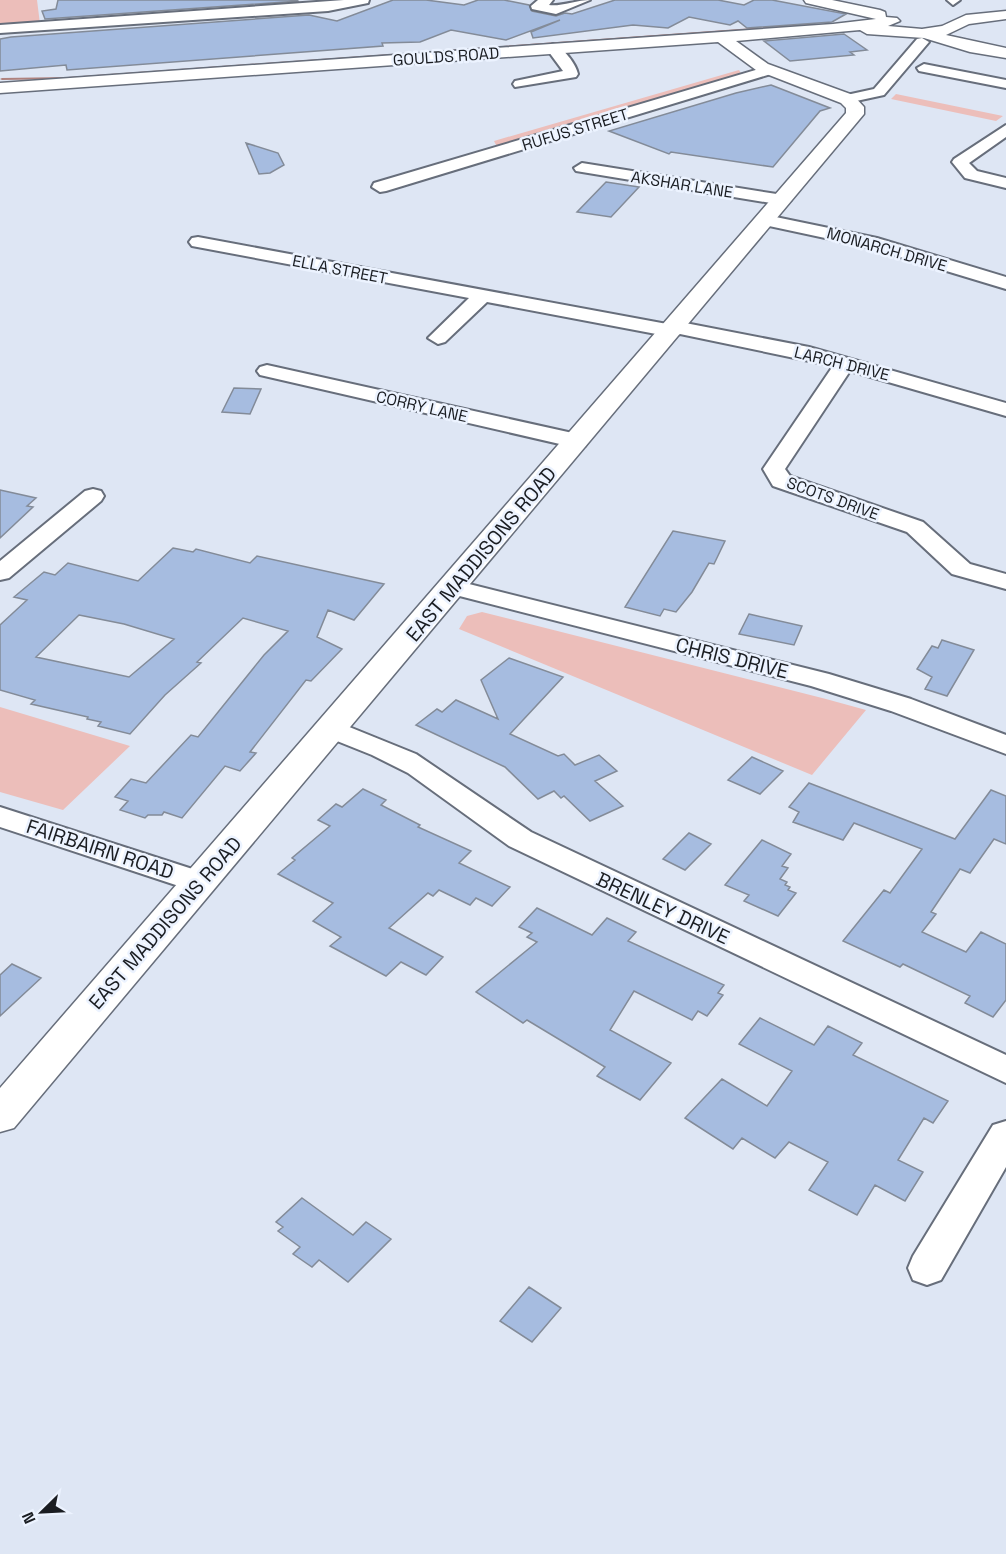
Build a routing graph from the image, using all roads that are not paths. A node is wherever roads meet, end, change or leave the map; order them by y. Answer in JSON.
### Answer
{"nodes":[{"id":1,"x":363,"y":0,"type":"edge"},
{"id":2,"x":547,"y":0,"type":"edge"},
{"id":3,"x":584,"y":0,"type":"edge"},
{"id":4,"x":811,"y":0,"type":"edge"},
{"id":5,"x":837,"y":0,"type":"edge"},
{"id":6,"x":1005,"y":15,"type":"edge"},
{"id":7,"x":900,"y":21,"type":"junction"},
{"id":8,"x":949,"y":28,"type":"junction"},
{"id":9,"x":0,"y":29,"type":"edge"},
{"id":10,"x":720,"y":36,"type":"junction"},
{"id":11,"x":924,"y":38,"type":"junction"},
{"id":12,"x":553,"y":48,"type":"junction"},
{"id":13,"x":987,"y":49,"type":"junction"},
{"id":14,"x":1006,"y":53,"type":"edge"},
{"id":15,"x":924,"y":68,"type":"dead end"},
{"id":16,"x":769,"y":70,"type":"junction"},
{"id":17,"x":520,"y":84,"type":"dead end"},
{"id":18,"x":1006,"y":84,"type":"edge"},
{"id":19,"x":0,"y":88,"type":"edge"},
{"id":20,"x":847,"y":99,"type":"junction"},
{"id":21,"x":1006,"y":130,"type":"edge"},
{"id":22,"x":582,"y":168,"type":"dead end"},
{"id":23,"x":1006,"y":183,"type":"edge"},
{"id":24,"x":380,"y":188,"type":"dead end"},
{"id":25,"x":775,"y":210,"type":"junction"},
{"id":26,"x":198,"y":242,"type":"dead end"},
{"id":27,"x":1006,"y":283,"type":"edge"},
{"id":28,"x":482,"y":296,"type":"junction"},
{"id":29,"x":673,"y":329,"type":"junction"},
{"id":30,"x":438,"y":338,"type":"dead end"},
{"id":31,"x":845,"y":363,"type":"junction"},
{"id":32,"x":267,"y":371,"type":"dead end"},
{"id":33,"x":1006,"y":410,"type":"edge"},
{"id":34,"x":577,"y":441,"type":"junction"},
{"id":35,"x":93,"y":496,"type":"dead end"},
{"id":36,"x":0,"y":573,"type":"edge"},
{"id":37,"x":1006,"y":582,"type":"edge"},
{"id":38,"x":453,"y":587,"type":"junction"},
{"id":39,"x":332,"y":729,"type":"junction"},
{"id":40,"x":1006,"y":745,"type":"edge"},
{"id":41,"x":0,"y":817,"type":"edge"},
{"id":42,"x":200,"y":882,"type":"junction"},
{"id":43,"x":1006,"y":1070,"type":"edge"},
{"id":44,"x":0,"y":1116,"type":"edge"},
{"id":45,"x":1006,"y":1135,"type":"edge"},
{"id":46,"x":927,"y":1268,"type":"dead end"}],
"edges":[{"from":1,"to":9,"type":"street"},
{"from":2,"to":3,"type":"street"},
{"from":4,"to":7,"type":"street"},
{"from":5,"to":7,"type":"street"},
{"from":6,"to":8,"type":"street"},
{"from":6,"to":8,"type":"street"},
{"from":7,"to":10,"type":"street","name":"GOULDS ROAD"},
{"from":7,"to":11,"type":"street"},
{"from":8,"to":11,"type":"street"},
{"from":8,"to":13,"type":"street"},
{"from":10,"to":12,"type":"street","name":"GOULDS ROAD"},
{"from":10,"to":16,"type":"street"},
{"from":11,"to":13,"type":"street"},
{"from":11,"to":20,"type":"street"},
{"from":12,"to":17,"type":"street"},
{"from":12,"to":19,"type":"street","name":"GOULDS ROAD"},
{"from":13,"to":14,"type":"street"},
{"from":15,"to":18,"type":"street"},
{"from":16,"to":20,"type":"street"},
{"from":16,"to":24,"type":"street","name":"RUFUS STREET"},
{"from":20,"to":25,"type":"street","name":"EAST MADDISONS ROAD"},
{"from":21,"to":23,"type":"street"},
{"from":22,"to":25,"type":"street","name":"AKSHAR LANE"},
{"from":25,"to":27,"type":"street","name":"MONARCH DRIVE"},
{"from":25,"to":29,"type":"street","name":"EAST MADDISONS ROAD"},
{"from":26,"to":28,"type":"street","name":"ELLA STREET"},
{"from":28,"to":29,"type":"street","name":"ELLA STREET"},
{"from":28,"to":30,"type":"street"},
{"from":29,"to":31,"type":"street","name":"LARCH DRIVE"},
{"from":29,"to":34,"type":"street","name":"EAST MADDISONS ROAD"},
{"from":31,"to":33,"type":"street","name":"LARCH DRIVE"},
{"from":31,"to":37,"type":"street","name":"SCOTS DRIVE"},
{"from":32,"to":34,"type":"street","name":"CORRY LANE"},
{"from":34,"to":38,"type":"street","name":"EAST MADDISONS ROAD"},
{"from":35,"to":36,"type":"street"},
{"from":38,"to":39,"type":"street","name":"EAST MADDISONS ROAD"},
{"from":38,"to":40,"type":"street","name":"CHRIS DRIVE"},
{"from":39,"to":42,"type":"street","name":"EAST MADDISONS ROAD"},
{"from":39,"to":43,"type":"street","name":"BRENLEY DRIVE"},
{"from":41,"to":42,"type":"street","name":"FAIRBAIRN ROAD"},
{"from":42,"to":44,"type":"street","name":"EAST MADDISONS ROAD"},
{"from":45,"to":46,"type":"street"}]}
